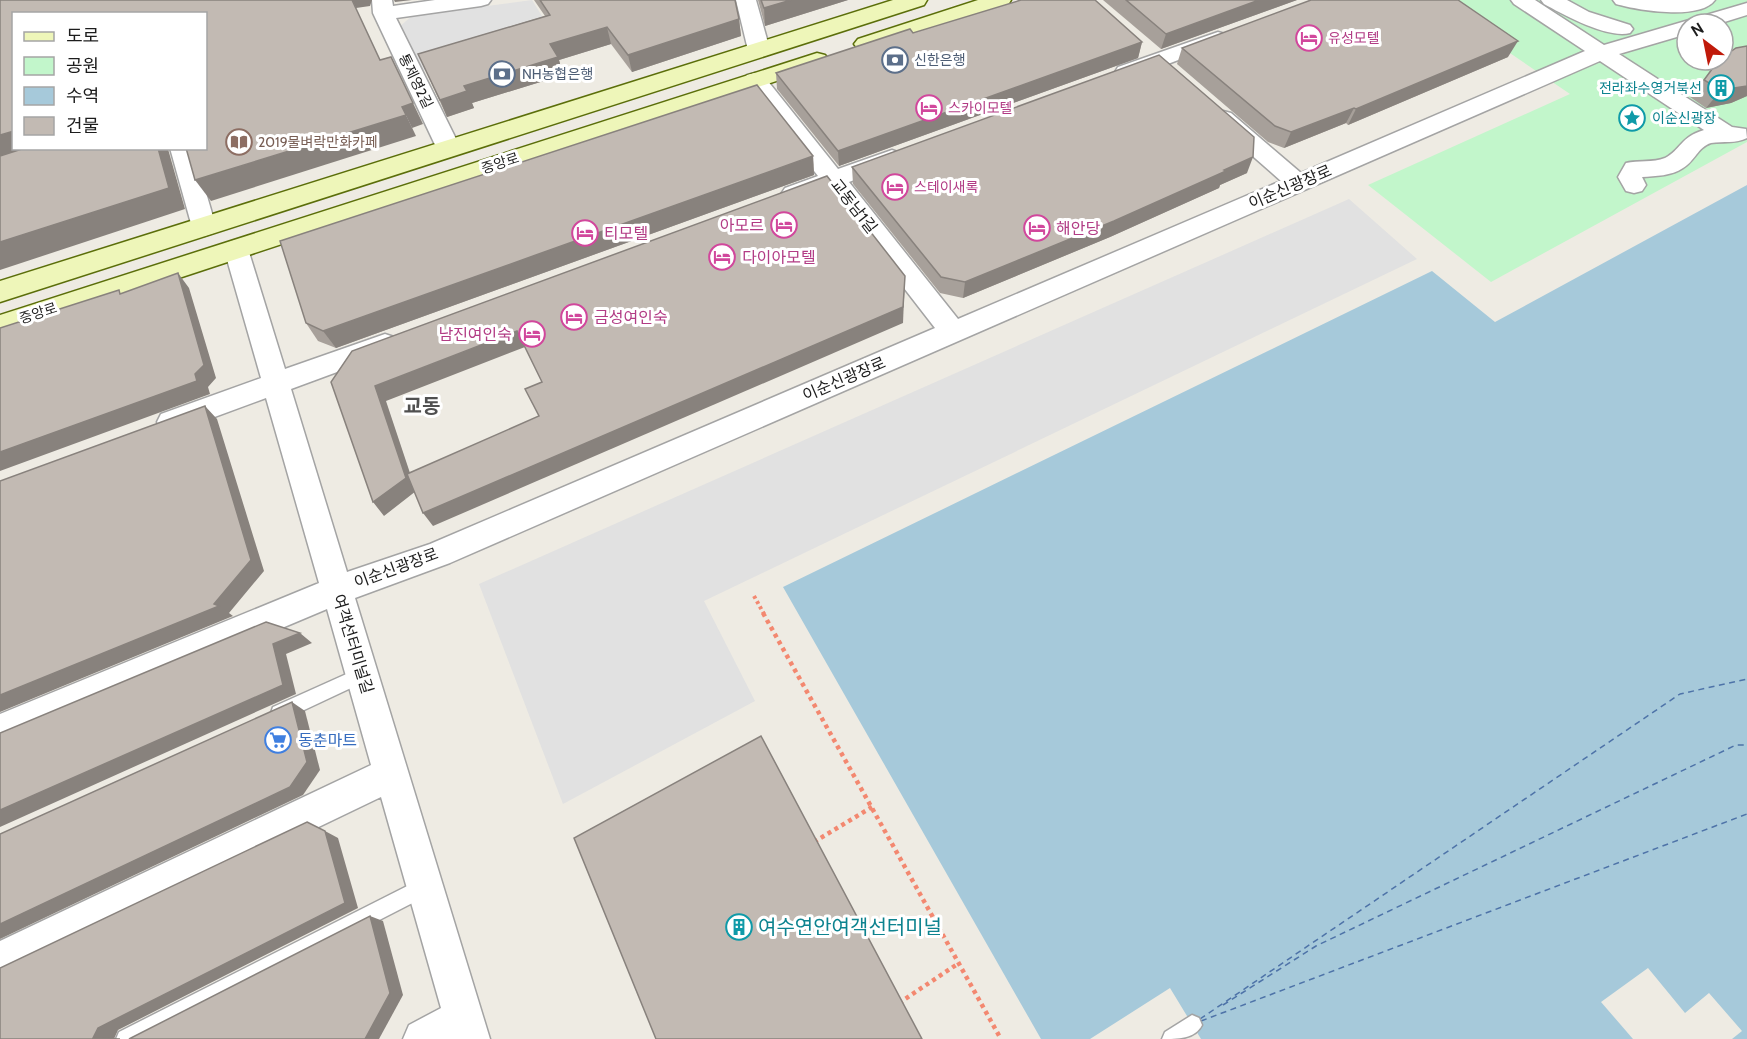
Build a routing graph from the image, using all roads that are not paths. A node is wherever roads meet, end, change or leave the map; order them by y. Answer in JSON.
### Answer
{"nodes":[{"id":1,"x":481,"y":0,"type":"edge"},
{"id":2,"x":746,"y":0,"type":"edge"},
{"id":3,"x":916,"y":0,"type":"edge"},
{"id":4,"x":1000,"y":0,"type":"edge"},
{"id":5,"x":1521,"y":0,"type":"edge"},
{"id":6,"x":1551,"y":0,"type":"edge"},
{"id":7,"x":1623,"y":0,"type":"edge"},
{"id":8,"x":1705,"y":0,"type":"edge"},
{"id":9,"x":1734,"y":0,"type":"edge"},
{"id":10,"x":382,"y":6,"type":"edge"},
{"id":11,"x":1747,"y":8,"type":"edge"},
{"id":12,"x":1623,"y":29,"type":"dead end"},
{"id":13,"x":1675,"y":31,"type":"edge"},
{"id":14,"x":1234,"y":32,"type":"edge"},
{"id":15,"x":759,"y":50,"type":"junction"},
{"id":16,"x":1602,"y":52,"type":"junction"},
{"id":17,"x":755,"y":80,"type":"junction"},
{"id":18,"x":1101,"y":81,"type":"edge"},
{"id":19,"x":1210,"y":107,"type":"edge"},
{"id":20,"x":1738,"y":133,"type":"edge"},
{"id":21,"x":449,"y":149,"type":"junction"},
{"id":22,"x":182,"y":150,"type":"edge"},
{"id":23,"x":911,"y":151,"type":"edge"},
{"id":24,"x":833,"y":179,"type":"junction"},
{"id":25,"x":1298,"y":183,"type":"junction"},
{"id":26,"x":1634,"y":184,"type":"dead end"},
{"id":27,"x":766,"y":204,"type":"edge"},
{"id":28,"x":204,"y":227,"type":"junction"},
{"id":29,"x":236,"y":249,"type":"junction"},
{"id":30,"x":0,"y":292,"type":"edge"},
{"id":31,"x":0,"y":326,"type":"edge"},
{"id":32,"x":953,"y":332,"type":"junction"},
{"id":33,"x":410,"y":335,"type":"edge"},
{"id":34,"x":276,"y":384,"type":"junction"},
{"id":35,"x":155,"y":428,"type":"edge"},
{"id":36,"x":337,"y":590,"type":"junction"},
{"id":37,"x":362,"y":675,"type":"junction"},
{"id":38,"x":266,"y":718,"type":"edge"},
{"id":39,"x":0,"y":731,"type":"edge"},
{"id":40,"x":392,"y":773,"type":"junction"},
{"id":41,"x":425,"y":886,"type":"junction"},
{"id":42,"x":0,"y":961,"type":"edge"},
{"id":43,"x":1192,"y":1025,"type":"dead end"},
{"id":44,"x":467,"y":1028,"type":"edge"},
{"id":45,"x":126,"y":1039,"type":"edge"},
{"id":46,"x":423,"y":1039,"type":"edge"},
{"id":47,"x":1172,"y":1039,"type":"edge"}],
"edges":[{"from":1,"to":10,"type":"street","name":"통제영2길"},
{"from":2,"to":15,"type":"street"},
{"from":3,"to":15,"type":"street"},
{"from":4,"to":17,"type":"street","name":"중앙로"},
{"from":5,"to":16,"type":"street"},
{"from":6,"to":12,"type":"street"},
{"from":7,"to":8,"type":"street"},
{"from":9,"to":11,"type":"street"},
{"from":10,"to":21,"type":"street","name":"통제영2길"},
{"from":13,"to":16,"type":"street","name":"이순신광장로"},
{"from":14,"to":18,"type":"street"},
{"from":15,"to":21,"type":"street"},
{"from":16,"to":20,"type":"street"},
{"from":16,"to":25,"type":"street","name":"이순신광장로"},
{"from":17,"to":24,"type":"street","name":"교동남1길"},
{"from":17,"to":29,"type":"street","name":"중앙로"},
{"from":19,"to":25,"type":"street"},
{"from":20,"to":26,"type":"street"},
{"from":21,"to":28,"type":"street"},
{"from":22,"to":28,"type":"street"},
{"from":23,"to":24,"type":"street"},
{"from":24,"to":27,"type":"street"},
{"from":24,"to":32,"type":"street","name":"교동남1길"},
{"from":25,"to":32,"type":"street","name":"이순신광장로"},
{"from":28,"to":30,"type":"street"},
{"from":29,"to":31,"type":"street","name":"중앙로"},
{"from":29,"to":34,"type":"street","name":"여객선터미널길"},
{"from":32,"to":36,"type":"street","name":"이순신광장로"},
{"from":33,"to":34,"type":"street"},
{"from":34,"to":35,"type":"street"},
{"from":34,"to":36,"type":"street","name":"여객선터미널길"},
{"from":36,"to":37,"type":"street","name":"여객선터미널길"},
{"from":36,"to":39,"type":"street","name":"이순신광장로"},
{"from":37,"to":38,"type":"lane"},
{"from":37,"to":40,"type":"street","name":"여객선터미널길"},
{"from":40,"to":41,"type":"street","name":"여객선터미널길"},
{"from":40,"to":42,"type":"street"},
{"from":41,"to":44,"type":"street","name":"여객선터미널길"},
{"from":41,"to":45,"type":"lane"},
{"from":43,"to":47,"type":"lane"},
{"from":44,"to":46,"type":"street"}]}
